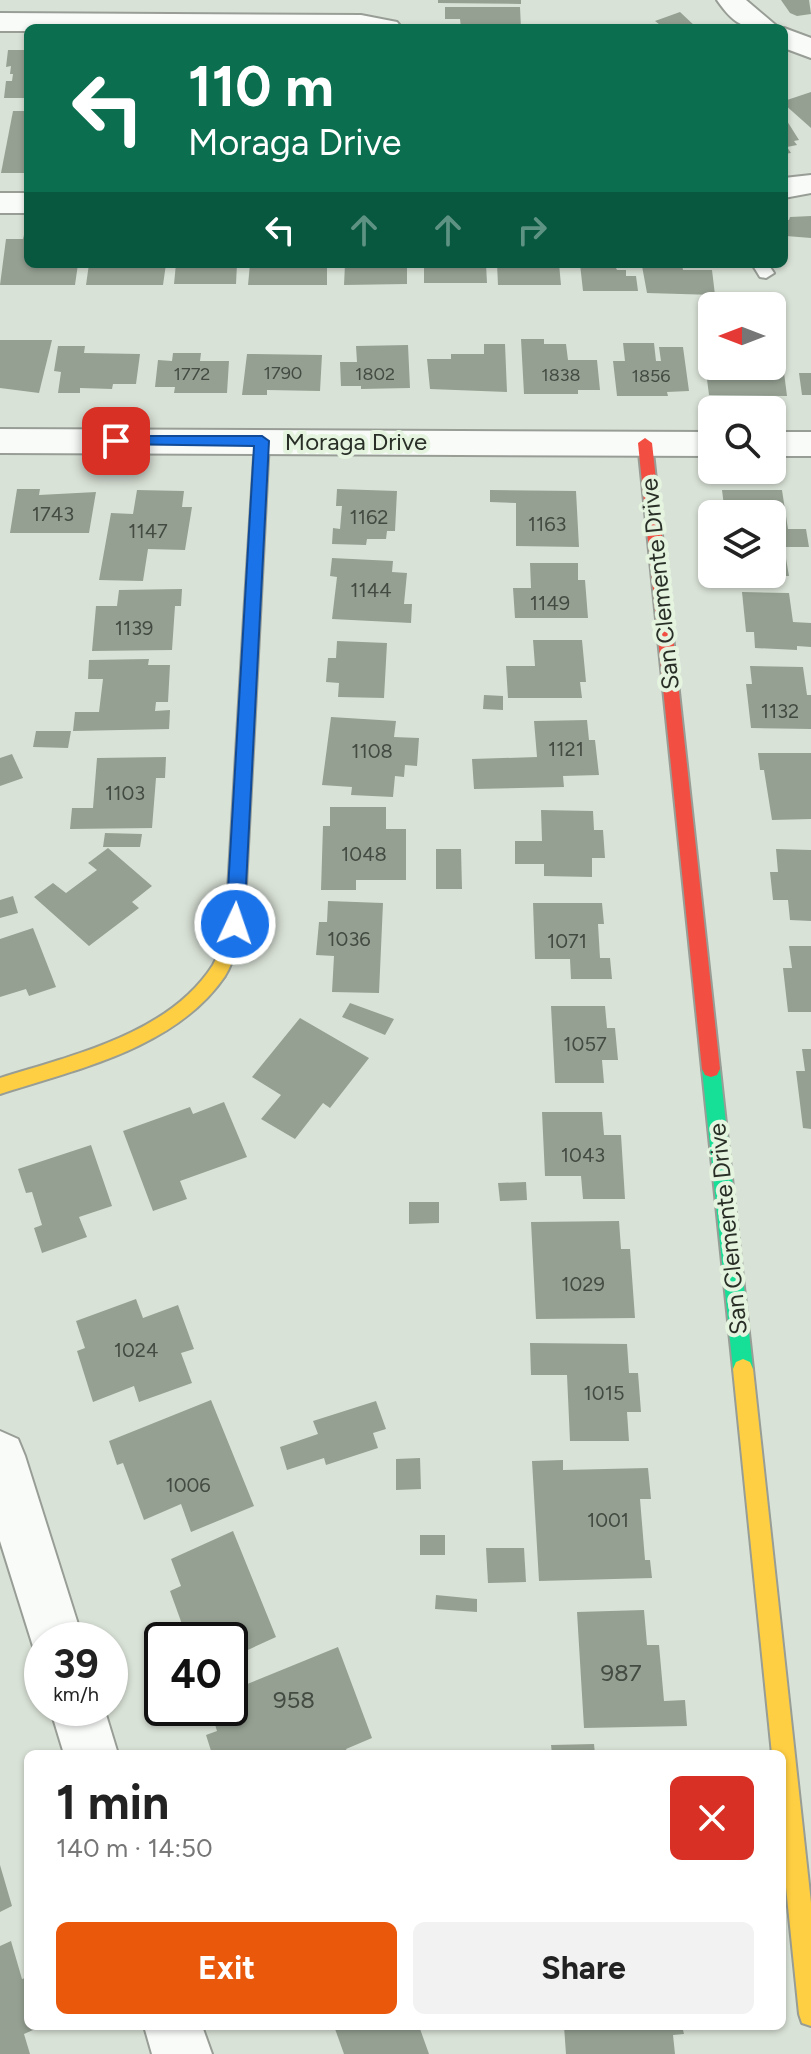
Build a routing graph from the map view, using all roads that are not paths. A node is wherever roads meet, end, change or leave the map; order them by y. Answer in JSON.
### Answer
{"nodes":[{"id":1,"x":731,"y":0,"type":"edge"},
{"id":2,"x":0,"y":22,"type":"edge"},
{"id":3,"x":361,"y":24,"type":"edge"},
{"id":4,"x":758,"y":24,"type":"edge"},
{"id":5,"x":788,"y":39,"type":"edge"},
{"id":6,"x":811,"y":49,"type":"edge"},
{"id":7,"x":811,"y":184,"type":"edge"},
{"id":8,"x":788,"y":187,"type":"edge"},
{"id":9,"x":0,"y":203,"type":"edge"},
{"id":10,"x":24,"y":203,"type":"edge"},
{"id":11,"x":0,"y":441,"type":"edge"},
{"id":12,"x":262,"y":441,"type":"junction"},
{"id":13,"x":645,"y":443,"type":"junction"},
{"id":14,"x":698,"y":444,"type":"edge"},
{"id":15,"x":786,"y":444,"type":"edge"},
{"id":16,"x":811,"y":444,"type":"edge"},
{"id":17,"x":0,"y":1086,"type":"edge"},
{"id":18,"x":0,"y":1456,"type":"edge"},
{"id":19,"x":51,"y":1622,"type":"edge"},
{"id":20,"x":82,"y":1726,"type":"edge"},
{"id":21,"x":90,"y":1750,"type":"edge"},
{"id":22,"x":783,"y":1750,"type":"edge"},
{"id":23,"x":786,"y":1777,"type":"edge"},
{"id":24,"x":811,"y":2014,"type":"edge"},
{"id":25,"x":174,"y":2030,"type":"edge"},
{"id":26,"x":182,"y":2054,"type":"edge"}],
"edges":[{"from":1,"to":4,"type":"street"},
{"from":2,"to":3,"type":"street"},
{"from":5,"to":6,"type":"street"},
{"from":7,"to":8,"type":"street"},
{"from":9,"to":10,"type":"street"},
{"from":11,"to":12,"type":"street","name":"Moraga Drive"},
{"from":12,"to":13,"type":"street","name":"Moraga Drive"},
{"from":12,"to":17,"type":"street"},
{"from":13,"to":14,"type":"street","name":"Moraga Drive"},
{"from":13,"to":22,"type":"street","name":"San Clemente Drive"},
{"from":15,"to":16,"type":"street"},
{"from":18,"to":19,"type":"street"},
{"from":20,"to":21,"type":"street"},
{"from":23,"to":24,"type":"street","name":"San Clemente Drive"},
{"from":25,"to":26,"type":"street"}]}
